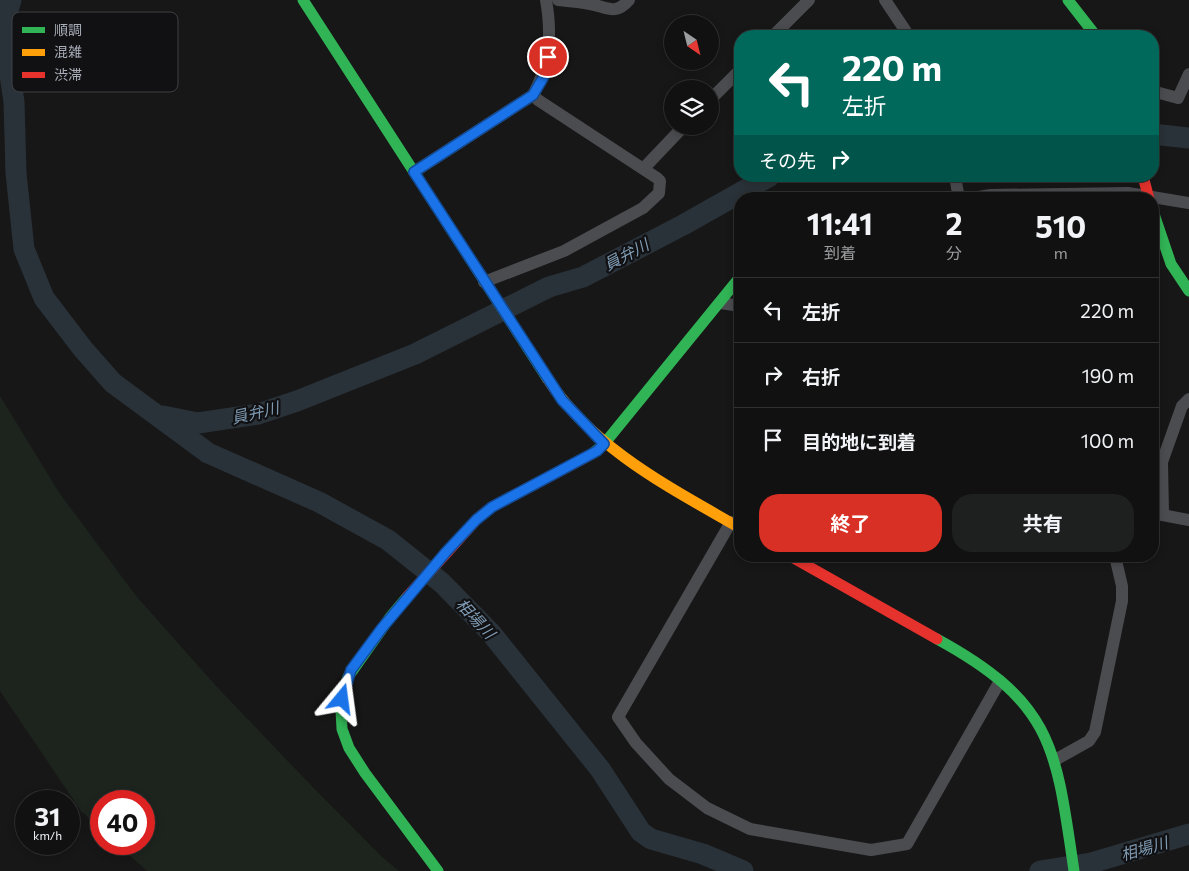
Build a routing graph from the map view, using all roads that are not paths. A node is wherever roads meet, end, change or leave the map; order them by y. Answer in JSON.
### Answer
{"nodes":[{"id":1,"x":303,"y":0,"type":"edge"},
{"id":2,"x":546,"y":0,"type":"edge"},
{"id":3,"x":558,"y":0,"type":"edge"},
{"id":4,"x":629,"y":0,"type":"edge"},
{"id":5,"x":809,"y":0,"type":"edge"},
{"id":6,"x":886,"y":0,"type":"edge"},
{"id":7,"x":1068,"y":0,"type":"edge"},
{"id":8,"x":779,"y":30,"type":"edge"},
{"id":9,"x":905,"y":30,"type":"edge"},
{"id":10,"x":1092,"y":30,"type":"edge"},
{"id":11,"x":1189,"y":74,"type":"edge"},
{"id":12,"x":734,"y":76,"type":"edge"},
{"id":13,"x":719,"y":91,"type":"edge"},
{"id":14,"x":1159,"y":93,"type":"edge"},
{"id":15,"x":533,"y":95,"type":"junction"},
{"id":16,"x":675,"y":135,"type":"edge"},
{"id":17,"x":644,"y":168,"type":"junction"},
{"id":18,"x":414,"y":172,"type":"junction"},
{"id":19,"x":1159,"y":196,"type":"edge"},
{"id":20,"x":1189,"y":203,"type":"edge"},
{"id":21,"x":1159,"y":229,"type":"edge"},
{"id":22,"x":486,"y":285,"type":"junction"},
{"id":23,"x":734,"y":285,"type":"edge"},
{"id":24,"x":1189,"y":291,"type":"edge"},
{"id":25,"x":721,"y":303,"type":"junction"},
{"id":26,"x":734,"y":305,"type":"edge"},
{"id":27,"x":1189,"y":399,"type":"edge"},
{"id":28,"x":604,"y":444,"type":"junction"},
{"id":29,"x":1159,"y":501,"type":"edge"},
{"id":30,"x":1159,"y":514,"type":"edge"},
{"id":31,"x":1189,"y":520,"type":"edge"},
{"id":32,"x":734,"y":524,"type":"edge"},
{"id":33,"x":734,"y":527,"type":"edge"},
{"id":34,"x":801,"y":562,"type":"edge"},
{"id":35,"x":1117,"y":562,"type":"edge"},
{"id":36,"x":1000,"y":681,"type":"junction"},
{"id":37,"x":1055,"y":760,"type":"junction"},
{"id":38,"x":438,"y":871,"type":"edge"},
{"id":39,"x":1074,"y":871,"type":"edge"}],
"edges":[{"from":1,"to":18,"type":"street"},
{"from":2,"to":15,"type":"street"},
{"from":3,"to":4,"type":"street"},
{"from":5,"to":8,"type":"street"},
{"from":6,"to":9,"type":"street"},
{"from":7,"to":10,"type":"street"},
{"from":11,"to":14,"type":"street"},
{"from":12,"to":13,"type":"street"},
{"from":15,"to":17,"type":"street"},
{"from":15,"to":18,"type":"street"},
{"from":16,"to":17,"type":"street"},
{"from":17,"to":22,"type":"street"},
{"from":18,"to":22,"type":"street"},
{"from":19,"to":20,"type":"street"},
{"from":21,"to":24,"type":"street"},
{"from":22,"to":28,"type":"street"},
{"from":23,"to":25,"type":"street"},
{"from":25,"to":26,"type":"street"},
{"from":25,"to":28,"type":"street"},
{"from":27,"to":29,"type":"street"},
{"from":28,"to":32,"type":"street"},
{"from":28,"to":38,"type":"street"},
{"from":30,"to":31,"type":"street"},
{"from":33,"to":36,"type":"street"},
{"from":34,"to":36,"type":"street"},
{"from":35,"to":37,"type":"street"},
{"from":36,"to":37,"type":"street"},
{"from":37,"to":39,"type":"street"}]}
